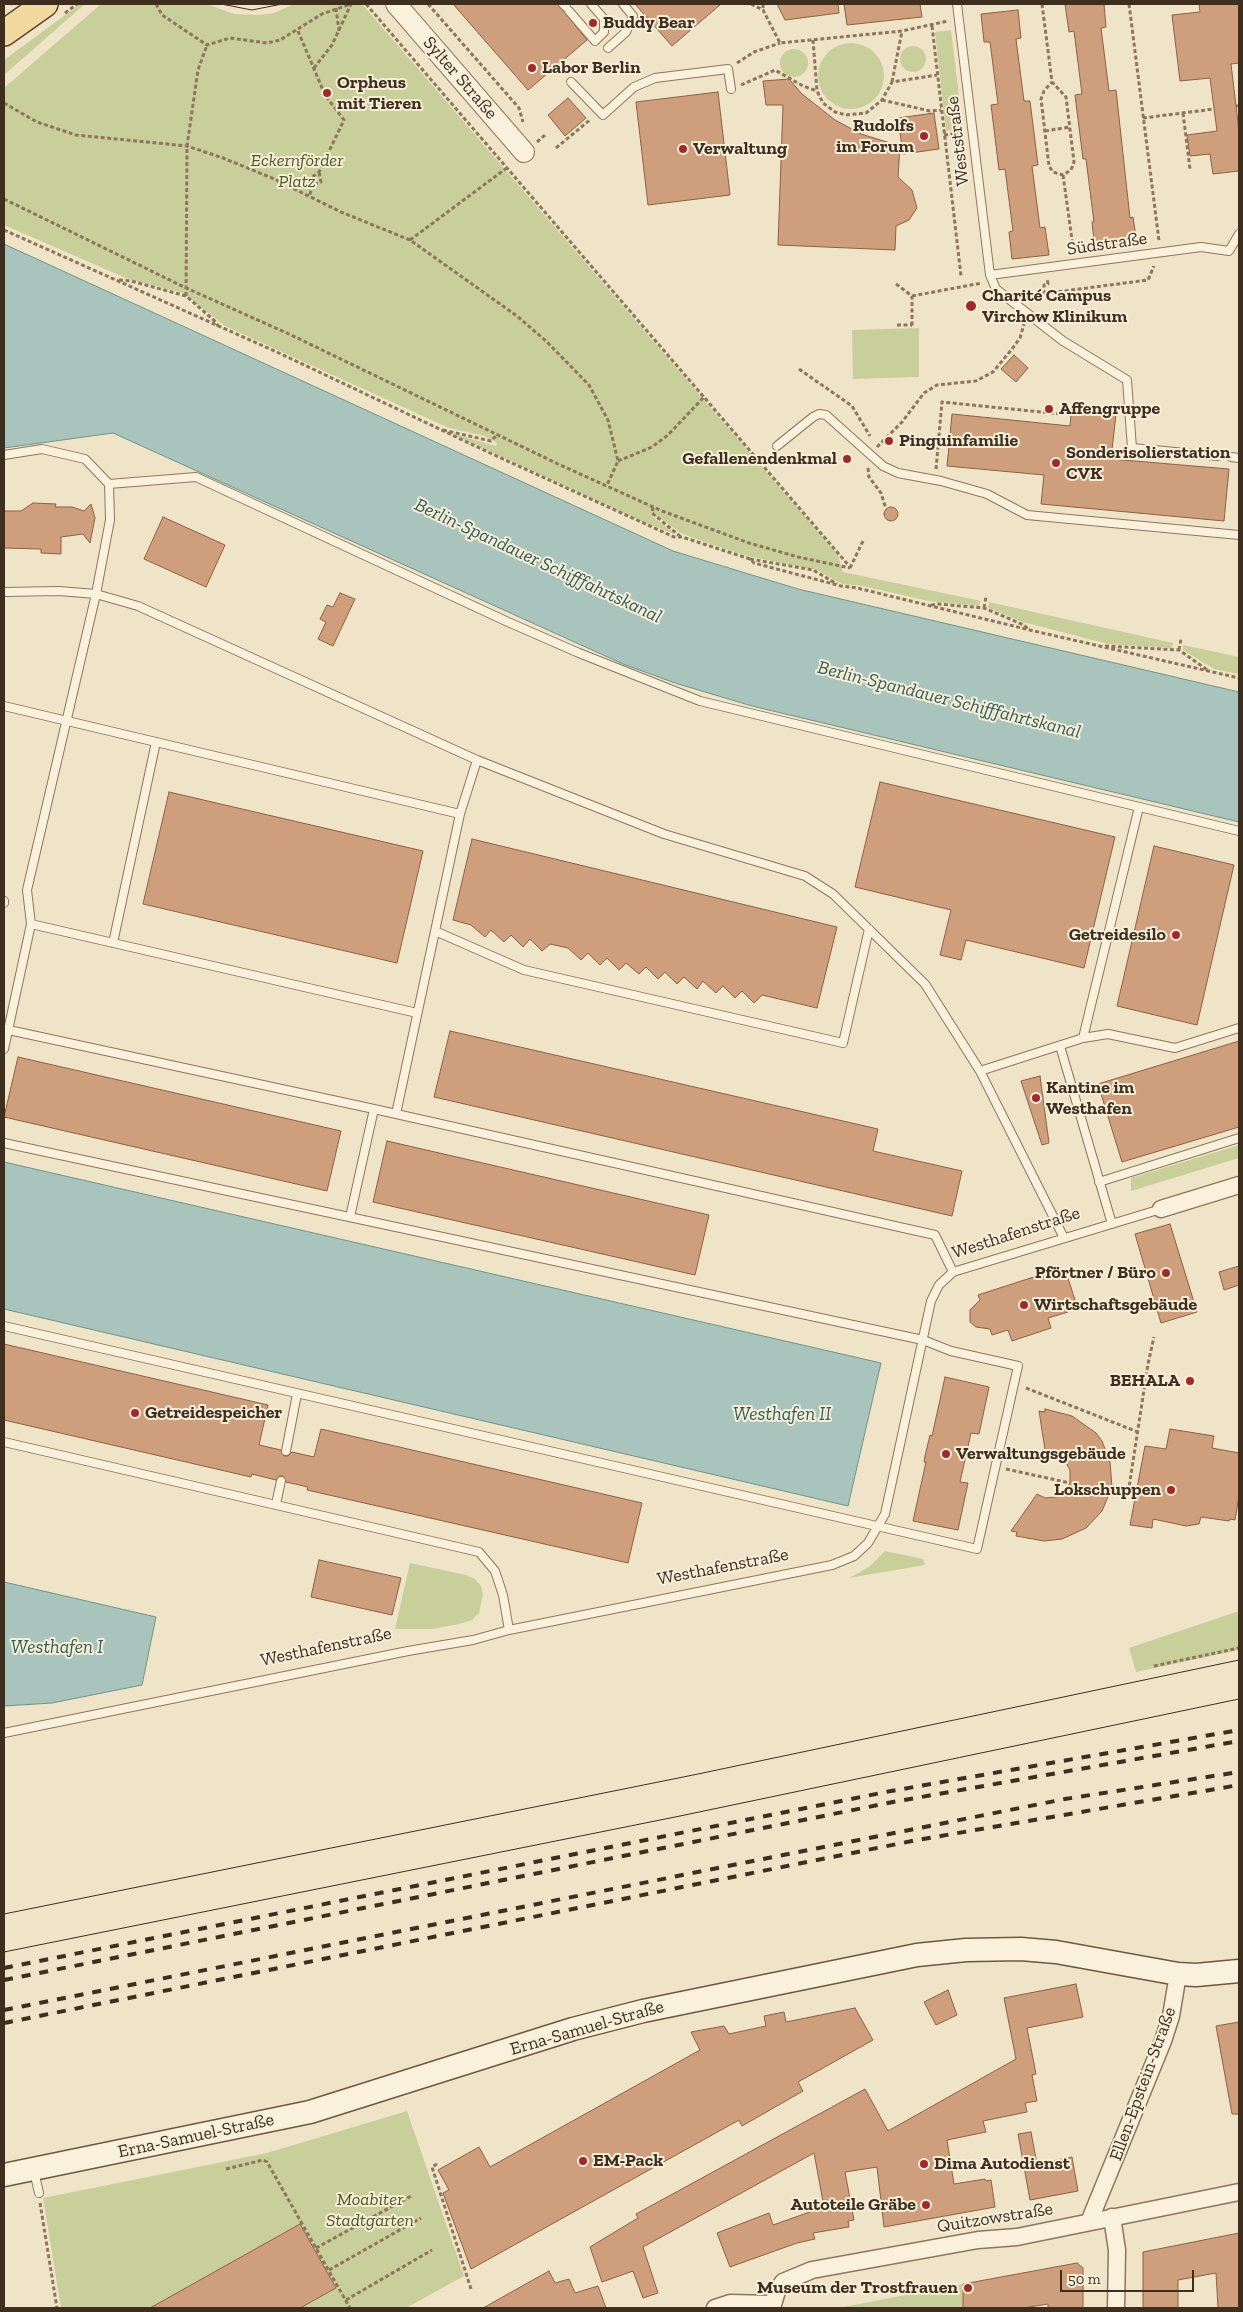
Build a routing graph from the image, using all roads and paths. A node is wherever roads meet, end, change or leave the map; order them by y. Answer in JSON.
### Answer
{"nodes":[{"id":1,"x":45,"y":4,"type":"edge"},
{"id":2,"x":156,"y":4,"type":"edge"},
{"id":3,"x":351,"y":4,"type":"edge"},
{"id":4,"x":366,"y":4,"type":"edge"},
{"id":5,"x":396,"y":4,"type":"edge"},
{"id":6,"x":428,"y":4,"type":"edge"},
{"id":7,"x":591,"y":4,"type":"edge"},
{"id":8,"x":623,"y":4,"type":"edge"},
{"id":9,"x":751,"y":4,"type":"edge"},
{"id":10,"x":763,"y":4,"type":"edge"},
{"id":11,"x":957,"y":4,"type":"edge"},
{"id":12,"x":966,"y":4,"type":"edge"},
{"id":13,"x":1042,"y":4,"type":"edge"},
{"id":14,"x":1129,"y":4,"type":"edge"},
{"id":15,"x":566,"y":7,"type":"edge"},
{"id":16,"x":336,"y":8,"type":"junction"},
{"id":17,"x":763,"y":10,"type":"junction"},
{"id":18,"x":959,"y":20,"type":"junction"},
{"id":19,"x":932,"y":26,"type":"junction"},
{"id":20,"x":298,"y":30,"type":"junction"},
{"id":21,"x":339,"y":31,"type":"junction"},
{"id":22,"x":902,"y":31,"type":"junction"},
{"id":23,"x":4,"y":33,"type":"edge"},
{"id":24,"x":814,"y":40,"type":"junction"},
{"id":25,"x":780,"y":43,"type":"junction"},
{"id":26,"x":207,"y":46,"type":"junction"},
{"id":27,"x":608,"y":48,"type":"dead end"},
{"id":28,"x":314,"y":68,"type":"junction"},
{"id":29,"x":728,"y":69,"type":"junction"},
{"id":30,"x":937,"y":75,"type":"junction"},
{"id":31,"x":571,"y":82,"type":"dead end"},
{"id":32,"x":892,"y":82,"type":"junction"},
{"id":33,"x":1052,"y":82,"type":"junction"},
{"id":34,"x":731,"y":89,"type":"joint"},
{"id":35,"x":817,"y":91,"type":"junction"},
{"id":36,"x":882,"y":100,"type":"junction"},
{"id":37,"x":4,"y":103,"type":"edge"},
{"id":38,"x":1214,"y":109,"type":"dead end"},
{"id":39,"x":941,"y":110,"type":"junction"},
{"id":40,"x":1183,"y":113,"type":"junction"},
{"id":41,"x":603,"y":115,"type":"junction"},
{"id":42,"x":1143,"y":118,"type":"junction"},
{"id":43,"x":1070,"y":127,"type":"junction"},
{"id":44,"x":1045,"y":131,"type":"junction"},
{"id":45,"x":187,"y":146,"type":"junction"},
{"id":46,"x":556,"y":148,"type":"dead end"},
{"id":47,"x":524,"y":152,"type":"junction"},
{"id":48,"x":507,"y":167,"type":"junction"},
{"id":49,"x":1190,"y":168,"type":"dead end"},
{"id":50,"x":319,"y":172,"type":"junction"},
{"id":51,"x":1063,"y":175,"type":"junction"},
{"id":52,"x":313,"y":184,"type":"junction"},
{"id":53,"x":309,"y":197,"type":"junction"},
{"id":54,"x":4,"y":198,"type":"edge"},
{"id":55,"x":4,"y":230,"type":"edge"},
{"id":56,"x":1239,"y":234,"type":"edge"},
{"id":57,"x":410,"y":240,"type":"junction"},
{"id":58,"x":1161,"y":252,"type":"junction"},
{"id":59,"x":1075,"y":264,"type":"junction"},
{"id":60,"x":961,"y":276,"type":"dead end"},
{"id":61,"x":991,"y":278,"type":"junction"},
{"id":62,"x":116,"y":280,"type":"junction"},
{"id":63,"x":896,"y":284,"type":"dead end"},
{"id":64,"x":184,"y":287,"type":"junction"},
{"id":65,"x":186,"y":296,"type":"junction"},
{"id":66,"x":912,"y":296,"type":"junction"},
{"id":67,"x":1026,"y":314,"type":"junction"},
{"id":68,"x":897,"y":325,"type":"dead end"},
{"id":69,"x":218,"y":327,"type":"junction"},
{"id":70,"x":799,"y":370,"type":"dead end"},
{"id":71,"x":704,"y":397,"type":"junction"},
{"id":72,"x":1061,"y":414,"type":"dead end"},
{"id":73,"x":440,"y":430,"type":"junction"},
{"id":74,"x":498,"y":434,"type":"junction"},
{"id":75,"x":777,"y":446,"type":"dead end"},
{"id":76,"x":877,"y":447,"type":"junction"},
{"id":77,"x":4,"y":455,"type":"edge"},
{"id":78,"x":1218,"y":456,"type":"dead end"},
{"id":79,"x":871,"y":457,"type":"junction"},
{"id":80,"x":618,"y":461,"type":"junction"},
{"id":81,"x":941,"y":481,"type":"junction"},
{"id":82,"x":109,"y":484,"type":"junction"},
{"id":83,"x":607,"y":485,"type":"junction"},
{"id":84,"x":653,"y":507,"type":"junction"},
{"id":85,"x":886,"y":509,"type":"dead end"},
{"id":86,"x":1239,"y":535,"type":"edge"},
{"id":87,"x":682,"y":537,"type":"junction"},
{"id":88,"x":864,"y":541,"type":"dead end"},
{"id":89,"x":750,"y":559,"type":"junction"},
{"id":90,"x":814,"y":561,"type":"junction"},
{"id":91,"x":850,"y":568,"type":"junction"},
{"id":92,"x":813,"y":570,"type":"junction"},
{"id":93,"x":840,"y":586,"type":"junction"},
{"id":94,"x":4,"y":592,"type":"edge"},
{"id":95,"x":96,"y":594,"type":"junction"},
{"id":96,"x":986,"y":597,"type":"dead end"},
{"id":97,"x":928,"y":606,"type":"junction"},
{"id":98,"x":984,"y":608,"type":"junction"},
{"id":99,"x":1029,"y":630,"type":"junction"},
{"id":100,"x":1181,"y":639,"type":"dead end"},
{"id":101,"x":1102,"y":647,"type":"junction"},
{"id":102,"x":1179,"y":650,"type":"junction"},
{"id":103,"x":1211,"y":672,"type":"junction"},
{"id":104,"x":1239,"y":678,"type":"edge"},
{"id":105,"x":4,"y":706,"type":"edge"},
{"id":106,"x":66,"y":721,"type":"junction"},
{"id":107,"x":156,"y":742,"type":"junction"},
{"id":108,"x":477,"y":760,"type":"junction"},
{"id":109,"x":1139,"y":807,"type":"junction"},
{"id":110,"x":460,"y":814,"type":"junction"},
{"id":111,"x":1239,"y":831,"type":"edge"},
{"id":112,"x":31,"y":924,"type":"junction"},
{"id":113,"x":868,"y":929,"type":"junction"},
{"id":114,"x":435,"y":931,"type":"junction"},
{"id":115,"x":113,"y":943,"type":"junction"},
{"id":116,"x":417,"y":1013,"type":"junction"},
{"id":117,"x":6,"y":1028,"type":"edge"},
{"id":118,"x":1239,"y":1028,"type":"edge"},
{"id":119,"x":1083,"y":1038,"type":"junction"},
{"id":120,"x":1060,"y":1046,"type":"junction"},
{"id":121,"x":4,"y":1049,"type":"edge"},
{"id":122,"x":980,"y":1071,"type":"junction"},
{"id":123,"x":374,"y":1109,"type":"junction"},
{"id":124,"x":396,"y":1114,"type":"junction"},
{"id":125,"x":1239,"y":1138,"type":"edge"},
{"id":126,"x":4,"y":1143,"type":"edge"},
{"id":127,"x":1099,"y":1182,"type":"junction"},
{"id":128,"x":1239,"y":1185,"type":"edge"},
{"id":129,"x":1161,"y":1209,"type":"joint"},
{"id":130,"x":350,"y":1217,"type":"junction"},
{"id":131,"x":1112,"y":1224,"type":"junction"},
{"id":132,"x":1064,"y":1238,"type":"junction"},
{"id":133,"x":953,"y":1272,"type":"junction"},
{"id":134,"x":4,"y":1326,"type":"edge"},
{"id":135,"x":1154,"y":1337,"type":"dead end"},
{"id":136,"x":923,"y":1340,"type":"junction"},
{"id":137,"x":1014,"y":1383,"type":"junction"},
{"id":138,"x":297,"y":1394,"type":"junction"},
{"id":139,"x":1138,"y":1432,"type":"junction"},
{"id":140,"x":4,"y":1442,"type":"edge"},
{"id":141,"x":286,"y":1451,"type":"dead end"},
{"id":142,"x":995,"y":1466,"type":"junction"},
{"id":143,"x":281,"y":1481,"type":"dead end"},
{"id":144,"x":1070,"y":1483,"type":"dead end"},
{"id":145,"x":1111,"y":1490,"type":"dead end"},
{"id":146,"x":276,"y":1504,"type":"junction"},
{"id":147,"x":878,"y":1528,"type":"junction"},
{"id":148,"x":509,"y":1630,"type":"junction"},
{"id":149,"x":1239,"y":1648,"type":"edge"},
{"id":150,"x":1154,"y":1666,"type":"dead end"},
{"id":151,"x":4,"y":1733,"type":"edge"},
{"id":152,"x":1239,"y":1971,"type":"edge"},
{"id":153,"x":1178,"y":1974,"type":"junction"},
{"id":154,"x":437,"y":2164,"type":"dead end"},
{"id":155,"x":34,"y":2169,"type":"junction"},
{"id":156,"x":226,"y":2169,"type":"dead end"},
{"id":157,"x":4,"y":2175,"type":"edge"},
{"id":158,"x":1239,"y":2192,"type":"edge"},
{"id":159,"x":39,"y":2193,"type":"joint"},
{"id":160,"x":413,"y":2195,"type":"dead end"},
{"id":161,"x":1112,"y":2217,"type":"junction"},
{"id":162,"x":421,"y":2218,"type":"dead end"},
{"id":163,"x":1089,"y":2222,"type":"junction"},
{"id":164,"x":316,"y":2248,"type":"junction"},
{"id":165,"x":432,"y":2250,"type":"dead end"},
{"id":166,"x":329,"y":2270,"type":"junction"},
{"id":167,"x":472,"y":2289,"type":"dead end"},
{"id":168,"x":346,"y":2300,"type":"junction"},
{"id":169,"x":772,"y":2306,"type":"edge"},
{"id":170,"x":57,"y":2308,"type":"edge"},
{"id":171,"x":350,"y":2308,"type":"edge"},
{"id":172,"x":715,"y":2308,"type":"edge"},
{"id":173,"x":1116,"y":2308,"type":"edge"}],
"edges":[{"from":1,"to":23,"type":"main road"},
{"from":2,"to":26,"type":"path"},
{"from":3,"to":16,"type":"path"},
{"from":3,"to":21,"type":"path"},
{"from":4,"to":48,"type":"path"},
{"from":5,"to":47,"type":"street","name":"Sylter Straße"},
{"from":6,"to":47,"type":"path"},
{"from":7,"to":15,"type":"lane"},
{"from":8,"to":27,"type":"lane"},
{"from":9,"to":17,"type":"path"},
{"from":10,"to":17,"type":"path"},
{"from":11,"to":12,"type":"lane"},
{"from":11,"to":18,"type":"lane","name":"Weststraße"},
{"from":13,"to":33,"type":"path"},
{"from":14,"to":42,"type":"path"},
{"from":16,"to":20,"type":"path"},
{"from":16,"to":21,"type":"path"},
{"from":17,"to":25,"type":"path"},
{"from":18,"to":19,"type":"path"},
{"from":18,"to":61,"type":"lane","name":"Weststraße"},
{"from":19,"to":22,"type":"path"},
{"from":19,"to":30,"type":"path"},
{"from":20,"to":26,"type":"path"},
{"from":20,"to":28,"type":"path"},
{"from":21,"to":28,"type":"path"},
{"from":22,"to":24,"type":"path"},
{"from":22,"to":32,"type":"path"},
{"from":24,"to":25,"type":"path"},
{"from":24,"to":35,"type":"path"},
{"from":25,"to":29,"type":"path"},
{"from":26,"to":45,"type":"path"},
{"from":28,"to":50,"type":"path"},
{"from":29,"to":34,"type":"lane"},
{"from":29,"to":41,"type":"lane"},
{"from":30,"to":32,"type":"path"},
{"from":30,"to":39,"type":"path"},
{"from":31,"to":41,"type":"lane"},
{"from":32,"to":36,"type":"path"},
{"from":33,"to":43,"type":"path"},
{"from":33,"to":44,"type":"path"},
{"from":34,"to":35,"type":"path"},
{"from":35,"to":36,"type":"path"},
{"from":36,"to":39,"type":"path"},
{"from":37,"to":45,"type":"path"},
{"from":38,"to":40,"type":"path"},
{"from":39,"to":60,"type":"path"},
{"from":40,"to":42,"type":"path"},
{"from":40,"to":49,"type":"path"},
{"from":41,"to":46,"type":"path"},
{"from":42,"to":58,"type":"path"},
{"from":43,"to":44,"type":"path"},
{"from":43,"to":51,"type":"path"},
{"from":44,"to":51,"type":"path"},
{"from":45,"to":53,"type":"path"},
{"from":45,"to":64,"type":"path"},
{"from":47,"to":48,"type":"path"},
{"from":48,"to":57,"type":"path"},
{"from":48,"to":71,"type":"path"},
{"from":50,"to":52,"type":"path"},
{"from":50,"to":52,"type":"path"},
{"from":51,"to":59,"type":"path"},
{"from":52,"to":53,"type":"path"},
{"from":53,"to":57,"type":"path"},
{"from":54,"to":64,"type":"path"},
{"from":55,"to":62,"type":"path"},
{"from":56,"to":58,"type":"lane","name":"Südstraße"},
{"from":57,"to":80,"type":"path"},
{"from":58,"to":59,"type":"lane","name":"Südstraße"},
{"from":58,"to":61,"type":"path"},
{"from":59,"to":61,"type":"lane","name":"Südstraße"},
{"from":61,"to":66,"type":"path"},
{"from":61,"to":67,"type":"lane"},
{"from":62,"to":65,"type":"path"},
{"from":62,"to":69,"type":"path"},
{"from":63,"to":66,"type":"path"},
{"from":64,"to":65,"type":"path"},
{"from":64,"to":74,"type":"path"},
{"from":65,"to":69,"type":"path"},
{"from":66,"to":68,"type":"path"},
{"from":67,"to":76,"type":"path"},
{"from":67,"to":78,"type":"lane"},
{"from":69,"to":73,"type":"path"},
{"from":70,"to":76,"type":"path"},
{"from":71,"to":80,"type":"path"},
{"from":71,"to":91,"type":"path"},
{"from":72,"to":81,"type":"path"},
{"from":73,"to":74,"type":"path"},
{"from":73,"to":87,"type":"path"},
{"from":74,"to":83,"type":"path"},
{"from":75,"to":79,"type":"lane"},
{"from":76,"to":79,"type":"path"},
{"from":77,"to":82,"type":"lane"},
{"from":79,"to":81,"type":"lane"},
{"from":79,"to":85,"type":"path"},
{"from":80,"to":83,"type":"path"},
{"from":81,"to":86,"type":"lane"},
{"from":82,"to":95,"type":"lane"},
{"from":82,"to":109,"type":"lane"},
{"from":83,"to":84,"type":"path"},
{"from":84,"to":87,"type":"path"},
{"from":84,"to":90,"type":"path"},
{"from":87,"to":89,"type":"path"},
{"from":88,"to":91,"type":"path"},
{"from":89,"to":92,"type":"path"},
{"from":89,"to":93,"type":"path"},
{"from":90,"to":91,"type":"path"},
{"from":90,"to":92,"type":"path"},
{"from":92,"to":93,"type":"path"},
{"from":93,"to":97,"type":"path"},
{"from":94,"to":95,"type":"lane"},
{"from":95,"to":106,"type":"lane"},
{"from":95,"to":108,"type":"lane"},
{"from":96,"to":98,"type":"path"},
{"from":97,"to":98,"type":"path"},
{"from":97,"to":99,"type":"path"},
{"from":98,"to":99,"type":"path"},
{"from":99,"to":101,"type":"path"},
{"from":100,"to":102,"type":"path"},
{"from":101,"to":102,"type":"path"},
{"from":101,"to":103,"type":"path"},
{"from":102,"to":103,"type":"path"},
{"from":103,"to":104,"type":"path"},
{"from":105,"to":106,"type":"lane"},
{"from":106,"to":107,"type":"lane"},
{"from":106,"to":112,"type":"lane"},
{"from":107,"to":110,"type":"lane"},
{"from":107,"to":115,"type":"lane"},
{"from":108,"to":110,"type":"lane"},
{"from":108,"to":113,"type":"lane"},
{"from":109,"to":111,"type":"lane"},
{"from":109,"to":119,"type":"lane"},
{"from":110,"to":114,"type":"lane"},
{"from":112,"to":115,"type":"lane"},
{"from":112,"to":117,"type":"lane"},
{"from":113,"to":114,"type":"lane"},
{"from":113,"to":122,"type":"lane"},
{"from":114,"to":116,"type":"lane"},
{"from":115,"to":116,"type":"lane"},
{"from":116,"to":124,"type":"lane"},
{"from":117,"to":121,"type":"lane"},
{"from":117,"to":123,"type":"lane"},
{"from":118,"to":119,"type":"lane"},
{"from":119,"to":120,"type":"lane"},
{"from":120,"to":122,"type":"lane"},
{"from":120,"to":127,"type":"lane"},
{"from":122,"to":132,"type":"lane"},
{"from":123,"to":124,"type":"lane"},
{"from":123,"to":130,"type":"lane"},
{"from":124,"to":133,"type":"lane"},
{"from":125,"to":127,"type":"lane"},
{"from":126,"to":130,"type":"lane"},
{"from":127,"to":131,"type":"lane"},
{"from":128,"to":129,"type":"street","name":"Westhafenstraße"},
{"from":129,"to":131,"type":"lane","name":"Westhafenstraße"},
{"from":130,"to":136,"type":"lane"},
{"from":131,"to":132,"type":"lane","name":"Westhafenstraße"},
{"from":132,"to":133,"type":"lane","name":"Westhafenstraße"},
{"from":133,"to":136,"type":"lane","name":"Westhafenstraße"},
{"from":134,"to":138,"type":"lane"},
{"from":135,"to":139,"type":"path"},
{"from":136,"to":137,"type":"lane"},
{"from":136,"to":147,"type":"lane","name":"Westhafenstraße"},
{"from":137,"to":139,"type":"path"},
{"from":137,"to":142,"type":"lane"},
{"from":138,"to":141,"type":"lane"},
{"from":138,"to":147,"type":"lane"},
{"from":139,"to":145,"type":"path"},
{"from":140,"to":146,"type":"lane"},
{"from":142,"to":144,"type":"path"},
{"from":142,"to":147,"type":"lane"},
{"from":143,"to":146,"type":"lane"},
{"from":146,"to":148,"type":"lane"},
{"from":147,"to":148,"type":"lane","name":"Westhafenstraße"},
{"from":148,"to":151,"type":"lane","name":"Westhafenstraße"},
{"from":149,"to":150,"type":"path"},
{"from":152,"to":153,"type":"main road"},
{"from":153,"to":155,"type":"main road","name":"Erna-Samuel-Straße"},
{"from":153,"to":163,"type":"street","name":"Ellen-Epstein-Straße"},
{"from":154,"to":167,"type":"path"},
{"from":155,"to":157,"type":"main road","name":"Erna-Samuel-Straße"},
{"from":155,"to":159,"type":"lane"},
{"from":156,"to":164,"type":"path"},
{"from":158,"to":161,"type":"street","name":"Quitzowstraße"},
{"from":159,"to":170,"type":"path"},
{"from":160,"to":164,"type":"path"},
{"from":161,"to":163,"type":"street","name":"Quitzowstraße"},
{"from":161,"to":173,"type":"street"},
{"from":162,"to":166,"type":"path"},
{"from":163,"to":169,"type":"street","name":"Quitzowstraße"},
{"from":164,"to":166,"type":"path"},
{"from":165,"to":168,"type":"path"},
{"from":166,"to":168,"type":"path"},
{"from":168,"to":171,"type":"path"},
{"from":169,"to":172,"type":"street"}]}
